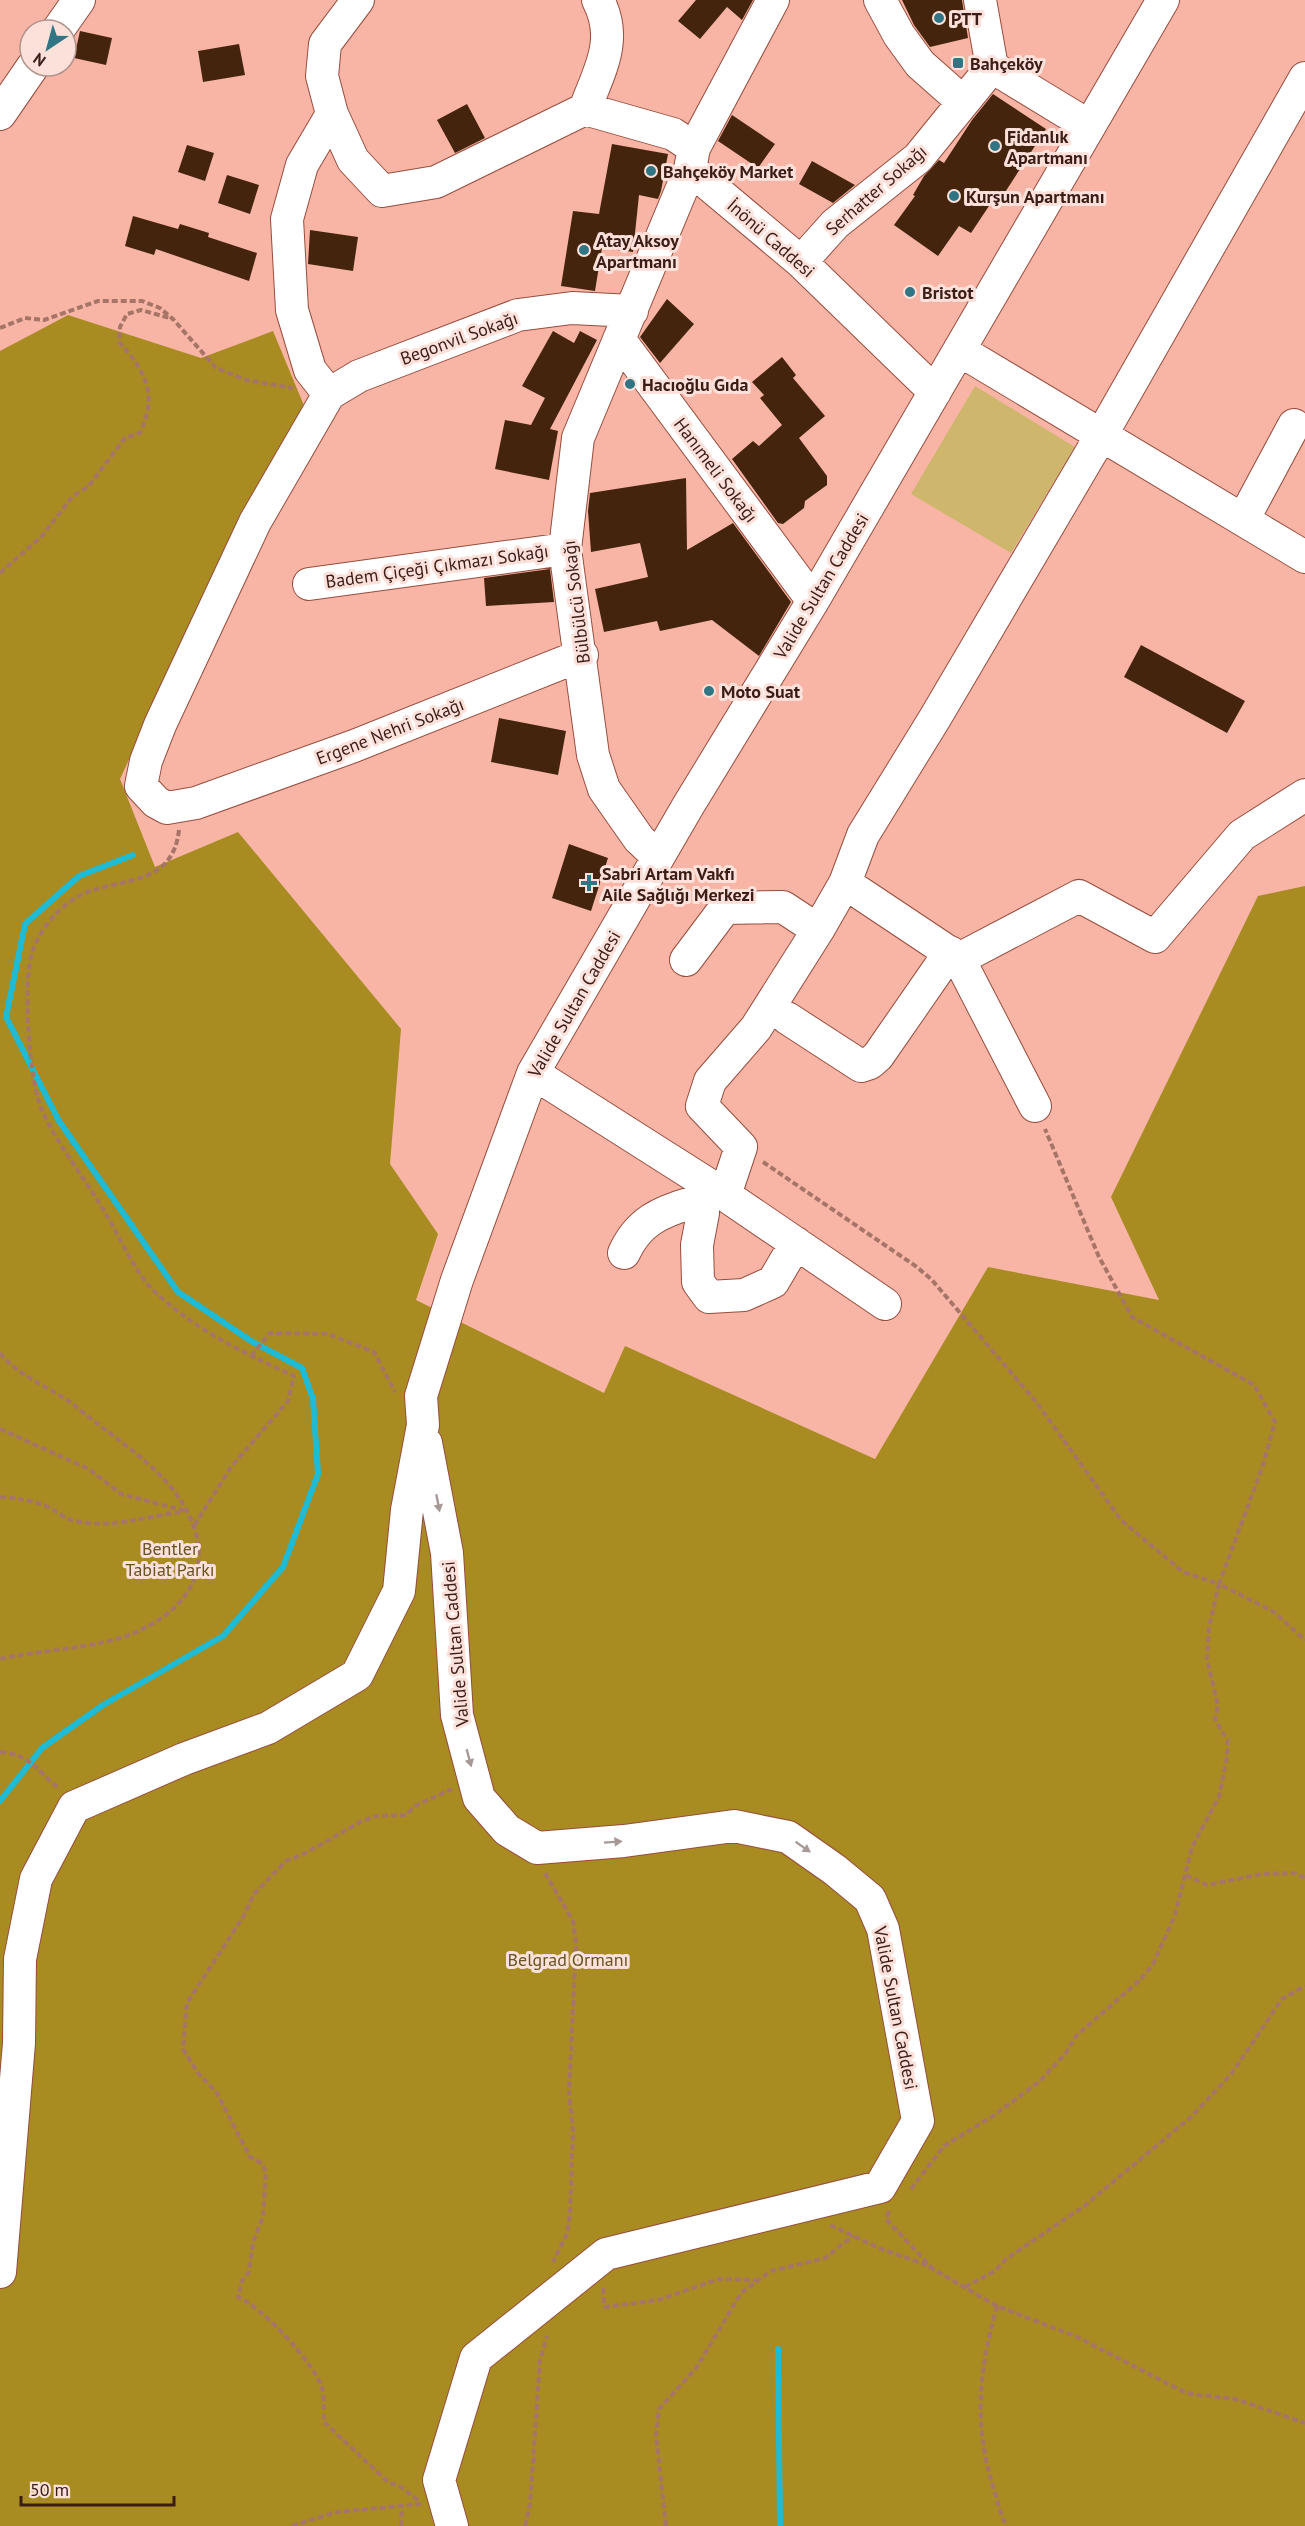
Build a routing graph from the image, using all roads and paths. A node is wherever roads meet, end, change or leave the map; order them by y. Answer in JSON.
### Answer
{"nodes":[{"id":1,"x":79,"y":0,"type":"edge"},
{"id":2,"x":358,"y":0,"type":"edge"},
{"id":3,"x":598,"y":0,"type":"edge"},
{"id":4,"x":773,"y":0,"type":"edge"},
{"id":5,"x":880,"y":0,"type":"edge"},
{"id":6,"x":980,"y":0,"type":"edge"},
{"id":7,"x":1163,"y":0,"type":"edge"},
{"id":8,"x":66,"y":18,"type":"edge"},
{"id":9,"x":992,"y":67,"type":"junction"},
{"id":10,"x":25,"y":78,"type":"edge"},
{"id":11,"x":1305,"y":78,"type":"edge"},
{"id":12,"x":963,"y":102,"type":"junction"},
{"id":13,"x":585,"y":109,"type":"junction"},
{"id":14,"x":0,"y":114,"type":"edge"},
{"id":15,"x":332,"y":114,"type":"junction"},
{"id":16,"x":1089,"y":126,"type":"junction"},
{"id":17,"x":692,"y":159,"type":"junction"},
{"id":18,"x":801,"y":261,"type":"junction"},
{"id":19,"x":632,"y":311,"type":"junction"},
{"id":20,"x":173,"y":319,"type":"junction"},
{"id":21,"x":0,"y":328,"type":"edge"},
{"id":22,"x":618,"y":339,"type":"junction"},
{"id":23,"x":959,"y":350,"type":"junction"},
{"id":24,"x":934,"y":392,"type":"junction"},
{"id":25,"x":329,"y":394,"type":"junction"},
{"id":26,"x":1294,"y":425,"type":"dead end"},
{"id":27,"x":1102,"y":434,"type":"junction"},
{"id":28,"x":1244,"y":520,"type":"junction"},
{"id":29,"x":565,"y":549,"type":"junction"},
{"id":30,"x":1305,"y":557,"type":"edge"},
{"id":31,"x":0,"y":573,"type":"edge"},
{"id":32,"x":309,"y":584,"type":"dead end"},
{"id":33,"x":813,"y":601,"type":"junction"},
{"id":34,"x":582,"y":655,"type":"junction"},
{"id":35,"x":1305,"y":795,"type":"edge"},
{"id":36,"x":189,"y":804,"type":"junction"},
{"id":37,"x":658,"y":857,"type":"junction"},
{"id":38,"x":845,"y":883,"type":"junction"},
{"id":39,"x":818,"y":930,"type":"junction"},
{"id":40,"x":955,"y":956,"type":"junction"},
{"id":41,"x":686,"y":960,"type":"dead end"},
{"id":42,"x":787,"y":1018,"type":"dead end"},
{"id":43,"x":533,"y":1073,"type":"junction"},
{"id":44,"x":1035,"y":1106,"type":"joint"},
{"id":45,"x":741,"y":1147,"type":"junction"},
{"id":46,"x":706,"y":1192,"type":"junction"},
{"id":47,"x":796,"y":1243,"type":"junction"},
{"id":48,"x":624,"y":1253,"type":"dead end"},
{"id":49,"x":885,"y":1304,"type":"dead end"},
{"id":50,"x":0,"y":1353,"type":"edge"},
{"id":51,"x":251,"y":1356,"type":"junction"},
{"id":52,"x":422,"y":1410,"type":"junction"},
{"id":53,"x":0,"y":1429,"type":"edge"},
{"id":54,"x":0,"y":1497,"type":"edge"},
{"id":55,"x":186,"y":1511,"type":"junction"},
{"id":56,"x":194,"y":1526,"type":"junction"},
{"id":57,"x":1219,"y":1584,"type":"junction"},
{"id":58,"x":1305,"y":1641,"type":"edge"},
{"id":59,"x":0,"y":1659,"type":"edge"},
{"id":60,"x":0,"y":1752,"type":"edge"},
{"id":61,"x":474,"y":1778,"type":"junction"},
{"id":62,"x":47,"y":1779,"type":"dead end"},
{"id":63,"x":530,"y":1843,"type":"junction"},
{"id":64,"x":1186,"y":1875,"type":"junction"},
{"id":65,"x":1305,"y":1878,"type":"edge"},
{"id":66,"x":1305,"y":1986,"type":"edge"},
{"id":67,"x":909,"y":2191,"type":"dead end"},
{"id":68,"x":896,"y":2203,"type":"dead end"},
{"id":69,"x":814,"y":2204,"type":"junction"},
{"id":70,"x":853,"y":2236,"type":"junction"},
{"id":71,"x":606,"y":2254,"type":"junction"},
{"id":72,"x":933,"y":2269,"type":"junction"},
{"id":73,"x":0,"y":2272,"type":"edge"},
{"id":74,"x":756,"y":2280,"type":"junction"},
{"id":75,"x":964,"y":2288,"type":"junction"},
{"id":76,"x":998,"y":2306,"type":"junction"},
{"id":77,"x":548,"y":2316,"type":"junction"},
{"id":78,"x":1305,"y":2423,"type":"edge"},
{"id":79,"x":402,"y":2506,"type":"junction"},
{"id":80,"x":292,"y":2526,"type":"edge"},
{"id":81,"x":401,"y":2526,"type":"edge"},
{"id":82,"x":452,"y":2526,"type":"edge"},
{"id":83,"x":525,"y":2526,"type":"edge"},
{"id":84,"x":666,"y":2526,"type":"edge"},
{"id":85,"x":1007,"y":2526,"type":"edge"}],
"edges":[{"from":1,"to":8,"type":"street"},
{"from":2,"to":15,"type":"street"},
{"from":3,"to":13,"type":"street"},
{"from":4,"to":17,"type":"street"},
{"from":5,"to":12,"type":"street"},
{"from":6,"to":9,"type":"street"},
{"from":7,"to":16,"type":"street","name":"Valide Sultan Caddesi"},
{"from":9,"to":12,"type":"street","name":"Serhatter Sokağı"},
{"from":9,"to":16,"type":"street"},
{"from":10,"to":14,"type":"street"},
{"from":11,"to":27,"type":"street"},
{"from":12,"to":18,"type":"street","name":"Serhatter Sokağı"},
{"from":13,"to":15,"type":"street"},
{"from":13,"to":17,"type":"street","name":"İnönü Caddesi"},
{"from":15,"to":25,"type":"street"},
{"from":16,"to":23,"type":"street","name":"Valide Sultan Caddesi"},
{"from":17,"to":18,"type":"street","name":"İnönü Caddesi"},
{"from":17,"to":19,"type":"street","name":"Bülbülcü Sokağı"},
{"from":18,"to":24,"type":"street","name":"İnönü Caddesi"},
{"from":19,"to":22,"type":"street","name":"Bülbülcü Sokağı"},
{"from":19,"to":25,"type":"street","name":"Begonvil Sokağı"},
{"from":20,"to":21,"type":"path"},
{"from":20,"to":25,"type":"path"},
{"from":20,"to":31,"type":"path"},
{"from":22,"to":29,"type":"street","name":"Bülbülcü Sokağı"},
{"from":22,"to":33,"type":"street","name":"Hanımeli Sokağı"},
{"from":23,"to":24,"type":"street","name":"Valide Sultan Caddesi"},
{"from":23,"to":27,"type":"street"},
{"from":24,"to":33,"type":"street","name":"Valide Sultan Caddesi"},
{"from":25,"to":36,"type":"street"},
{"from":26,"to":28,"type":"street"},
{"from":27,"to":28,"type":"street"},
{"from":27,"to":38,"type":"street"},
{"from":28,"to":30,"type":"street"},
{"from":29,"to":32,"type":"street","name":"Badem Çiçeği Çıkmazı Sokağı"},
{"from":29,"to":34,"type":"street","name":"Bülbülcü Sokağı"},
{"from":33,"to":37,"type":"street","name":"Valide Sultan Caddesi"},
{"from":34,"to":36,"type":"street","name":"Ergene Nehri Sokağı"},
{"from":34,"to":37,"type":"street","name":"Bülbülcü Sokağı"},
{"from":35,"to":40,"type":"street"},
{"from":36,"to":51,"type":"path"},
{"from":37,"to":43,"type":"street","name":"Valide Sultan Caddesi"},
{"from":38,"to":39,"type":"street"},
{"from":38,"to":40,"type":"street"},
{"from":39,"to":41,"type":"street"},
{"from":39,"to":45,"type":"street"},
{"from":40,"to":42,"type":"street"},
{"from":40,"to":44,"type":"street"},
{"from":43,"to":46,"type":"street"},
{"from":43,"to":52,"type":"street","name":"Valide Sultan Caddesi"},
{"from":44,"to":57,"type":"path"},
{"from":45,"to":46,"type":"street"},
{"from":45,"to":57,"type":"path"},
{"from":46,"to":47,"type":"street"},
{"from":46,"to":47,"type":"street"},
{"from":46,"to":48,"type":"street"},
{"from":47,"to":49,"type":"street"},
{"from":50,"to":55,"type":"path"},
{"from":51,"to":52,"type":"path"},
{"from":51,"to":56,"type":"path"},
{"from":52,"to":61,"type":"street","name":"Valide Sultan Caddesi","one_way":true},
{"from":52,"to":73,"type":"street","name":"Valide Sultan Caddesi"},
{"from":53,"to":55,"type":"path"},
{"from":54,"to":55,"type":"path"},
{"from":55,"to":56,"type":"path"},
{"from":56,"to":59,"type":"path"},
{"from":57,"to":58,"type":"path"},
{"from":57,"to":64,"type":"path"},
{"from":60,"to":62,"type":"path"},
{"from":61,"to":63,"type":"street","name":"Valide Sultan Caddesi"},
{"from":61,"to":79,"type":"path"},
{"from":63,"to":69,"type":"street","name":"Valide Sultan Caddesi","one_way":true},
{"from":63,"to":77,"type":"path"},
{"from":64,"to":65,"type":"path"},
{"from":64,"to":67,"type":"path"},
{"from":66,"to":75,"type":"path"},
{"from":68,"to":72,"type":"path"},
{"from":69,"to":70,"type":"path"},
{"from":69,"to":71,"type":"street","name":"Valide Sultan Caddesi"},
{"from":70,"to":72,"type":"path"},
{"from":70,"to":74,"type":"path"},
{"from":71,"to":74,"type":"path"},
{"from":71,"to":77,"type":"street","name":"Valide Sultan Caddesi"},
{"from":72,"to":75,"type":"path"},
{"from":74,"to":84,"type":"path"},
{"from":75,"to":76,"type":"path"},
{"from":76,"to":78,"type":"path"},
{"from":76,"to":85,"type":"path"},
{"from":77,"to":82,"type":"street","name":"Valide Sultan Caddesi"},
{"from":77,"to":83,"type":"path"},
{"from":79,"to":80,"type":"path"},
{"from":79,"to":81,"type":"path"}]}
